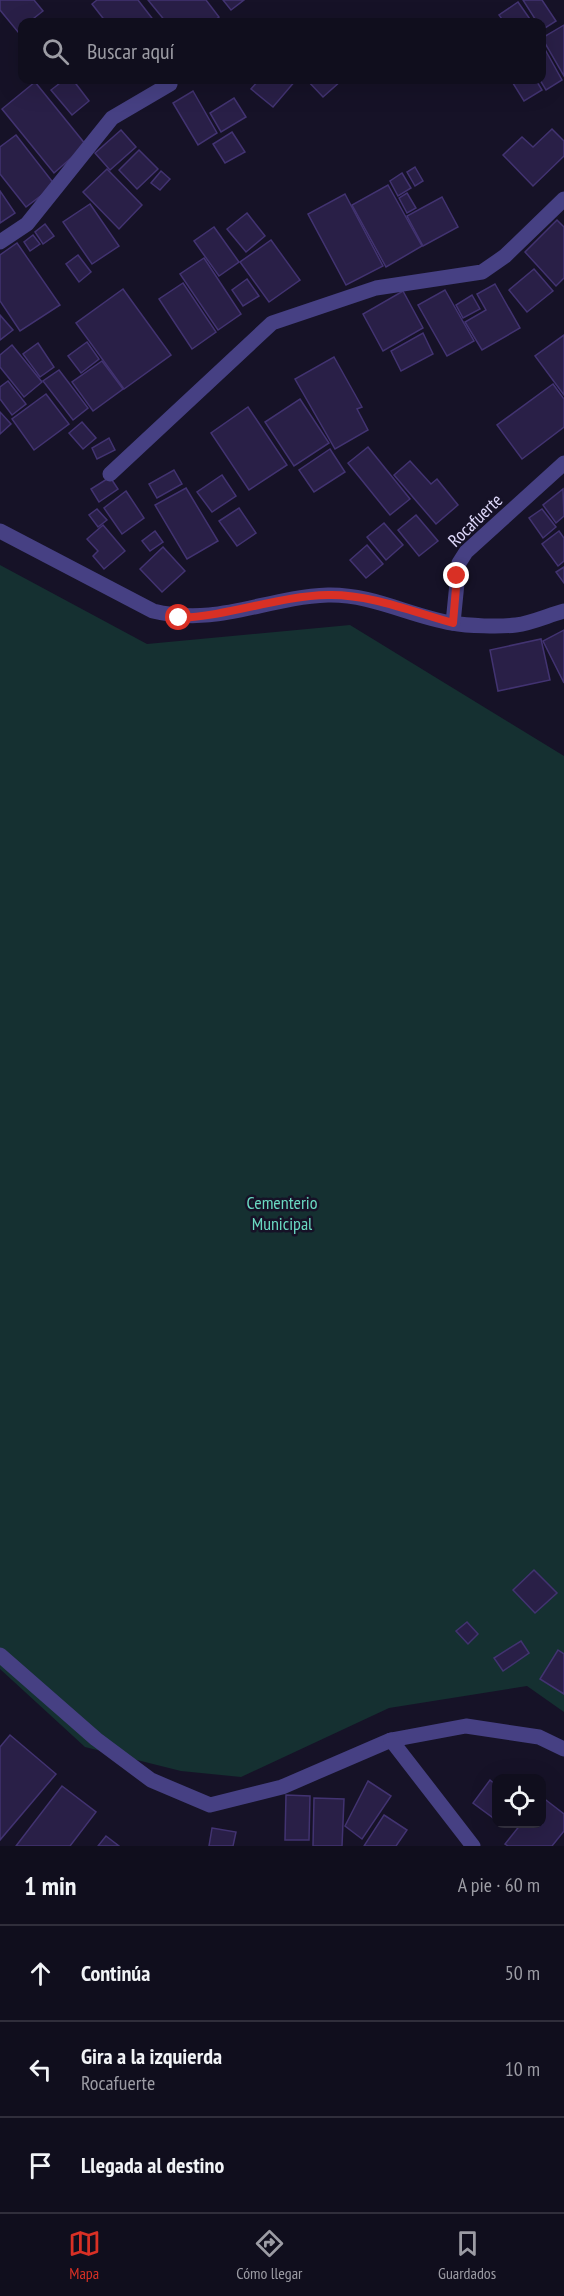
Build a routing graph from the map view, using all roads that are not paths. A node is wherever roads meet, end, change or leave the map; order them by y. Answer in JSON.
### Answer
{"nodes":[{"id":1,"x":170,"y":84,"type":"dead end"},
{"id":2,"x":564,"y":199,"type":"edge"},
{"id":3,"x":0,"y":242,"type":"edge"},
{"id":4,"x":564,"y":463,"type":"edge"},
{"id":5,"x":110,"y":474,"type":"dead end"},
{"id":6,"x":0,"y":531,"type":"edge"},
{"id":7,"x":564,"y":611,"type":"edge"},
{"id":8,"x":453,"y":623,"type":"junction"},
{"id":9,"x":0,"y":1655,"type":"edge"},
{"id":10,"x":391,"y":1740,"type":"junction"},
{"id":11,"x":564,"y":1749,"type":"edge"},
{"id":12,"x":473,"y":1846,"type":"edge"}],
"edges":[{"from":1,"to":3,"type":"street"},
{"from":2,"to":5,"type":"street"},
{"from":4,"to":8,"type":"street","name":"Rocafuerte"},
{"from":6,"to":8,"type":"street"},
{"from":7,"to":8,"type":"street"},
{"from":9,"to":10,"type":"street"},
{"from":10,"to":11,"type":"street"},
{"from":10,"to":12,"type":"street"}]}
